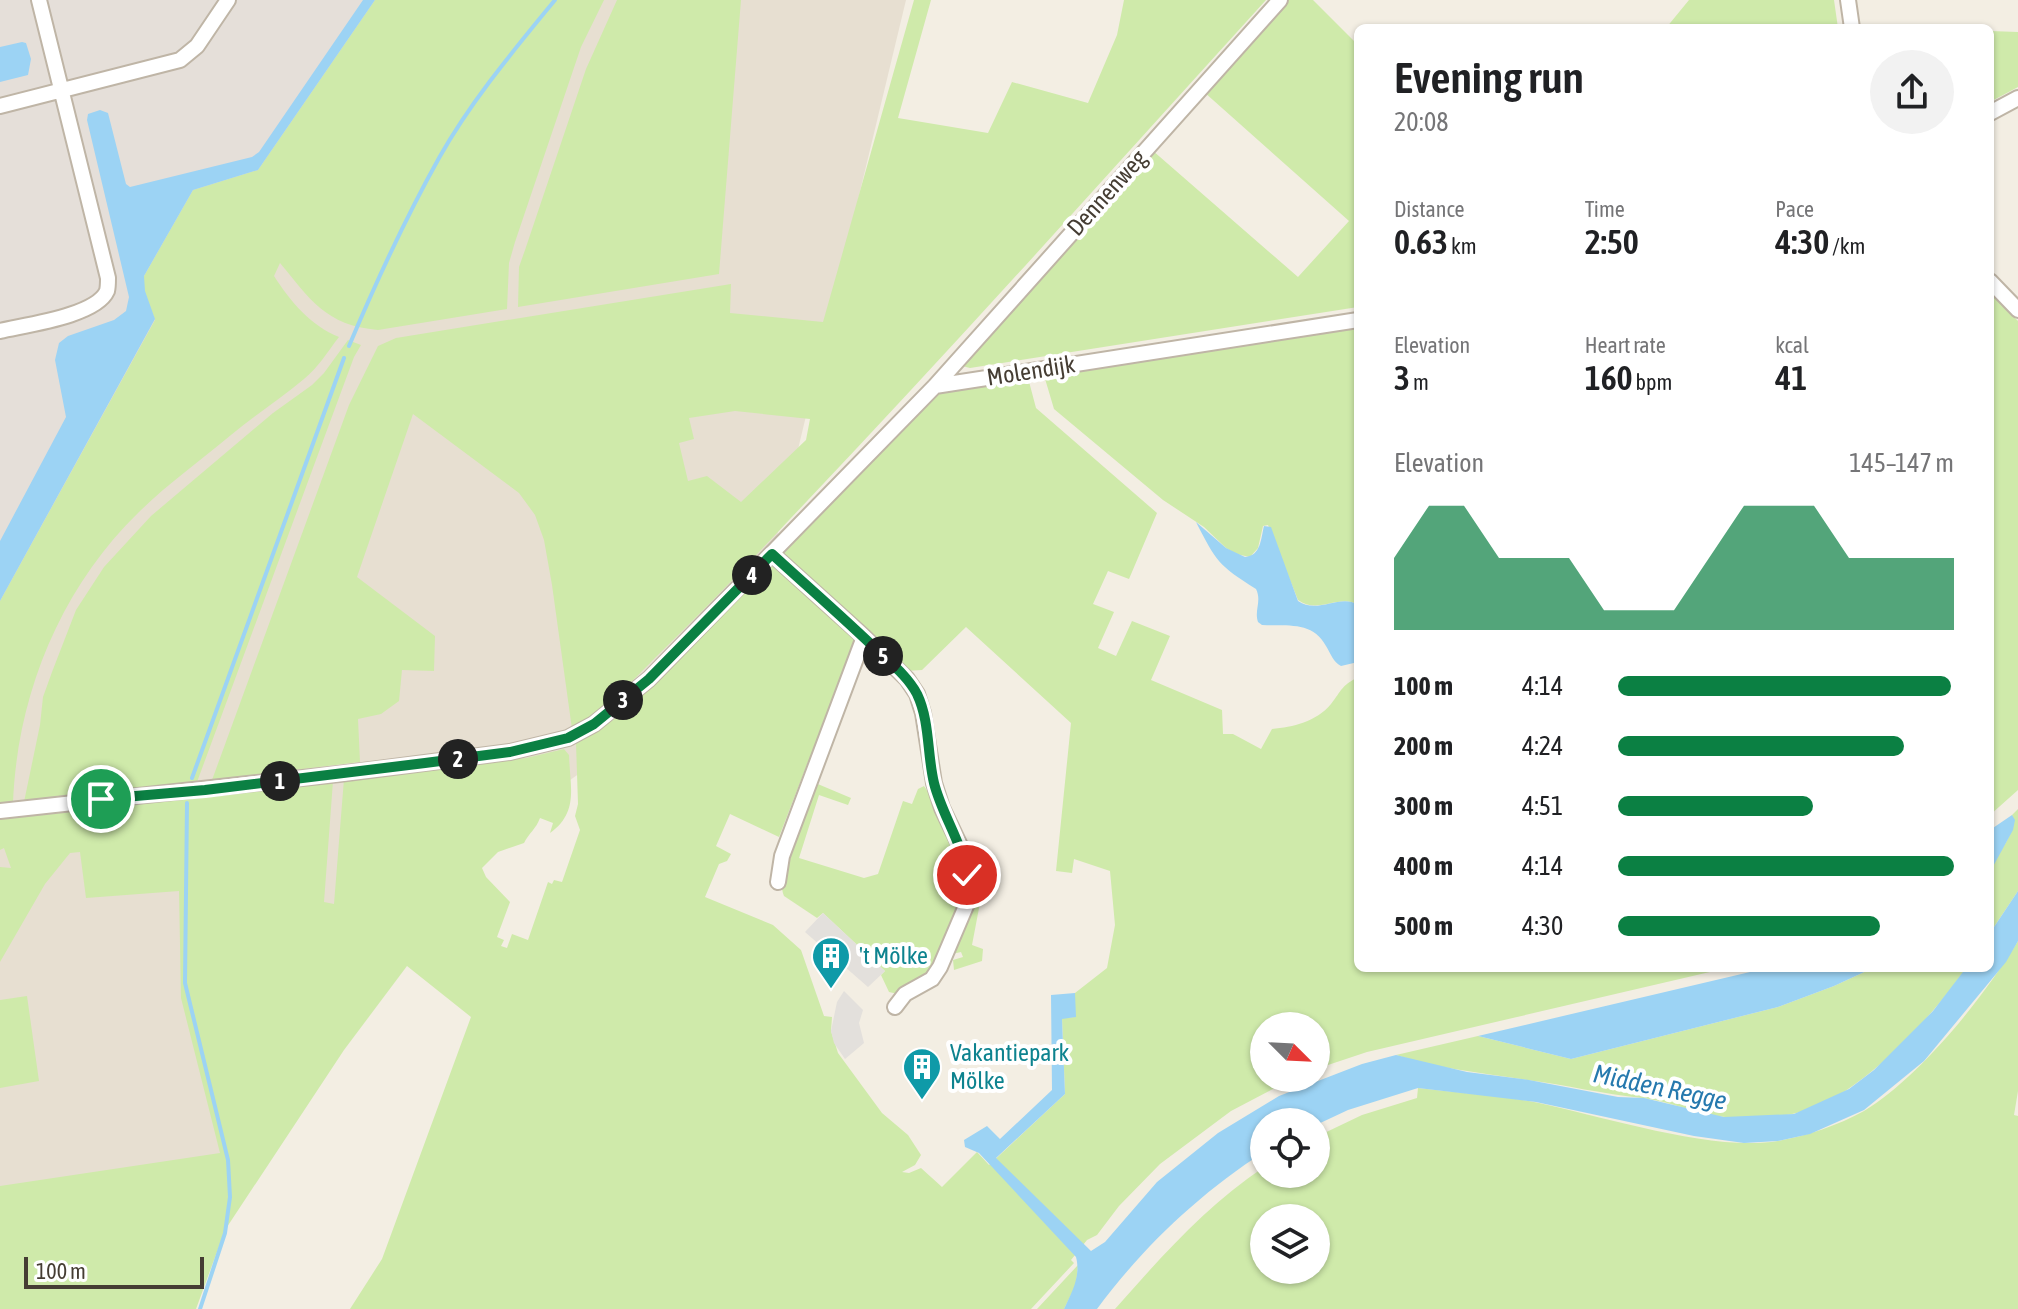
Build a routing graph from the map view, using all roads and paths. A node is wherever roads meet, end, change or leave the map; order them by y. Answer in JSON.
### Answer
{"nodes":[{"id":1,"x":39,"y":0,"type":"edge"},
{"id":2,"x":228,"y":0,"type":"edge"},
{"id":3,"x":1280,"y":0,"type":"edge"},
{"id":4,"x":1848,"y":0,"type":"edge"},
{"id":5,"x":1851,"y":24,"type":"edge"},
{"id":6,"x":62,"y":90,"type":"junction"},
{"id":7,"x":2018,"y":98,"type":"edge"},
{"id":8,"x":0,"y":106,"type":"edge"},
{"id":9,"x":1994,"y":111,"type":"edge"},
{"id":10,"x":1994,"y":285,"type":"edge"},
{"id":11,"x":2018,"y":310,"type":"edge"},
{"id":12,"x":1354,"y":321,"type":"edge"},
{"id":13,"x":0,"y":331,"type":"edge"},
{"id":14,"x":935,"y":386,"type":"junction"},
{"id":15,"x":772,"y":554,"type":"junction"},
{"id":16,"x":864,"y":637,"type":"junction"},
{"id":17,"x":0,"y":811,"type":"edge"},
{"id":18,"x":778,"y":882,"type":"dead end"},
{"id":19,"x":895,"y":1007,"type":"dead end"}],
"edges":[{"from":1,"to":6,"type":"street"},
{"from":2,"to":6,"type":"street"},
{"from":3,"to":14,"type":"street","name":"Dennenweg"},
{"from":4,"to":5,"type":"street"},
{"from":6,"to":8,"type":"street"},
{"from":6,"to":13,"type":"street"},
{"from":7,"to":9,"type":"street"},
{"from":10,"to":11,"type":"street"},
{"from":12,"to":14,"type":"street","name":"Molendijk"},
{"from":14,"to":15,"type":"street"},
{"from":15,"to":16,"type":"street"},
{"from":15,"to":17,"type":"street"},
{"from":16,"to":18,"type":"street"},
{"from":16,"to":19,"type":"street"}]}
